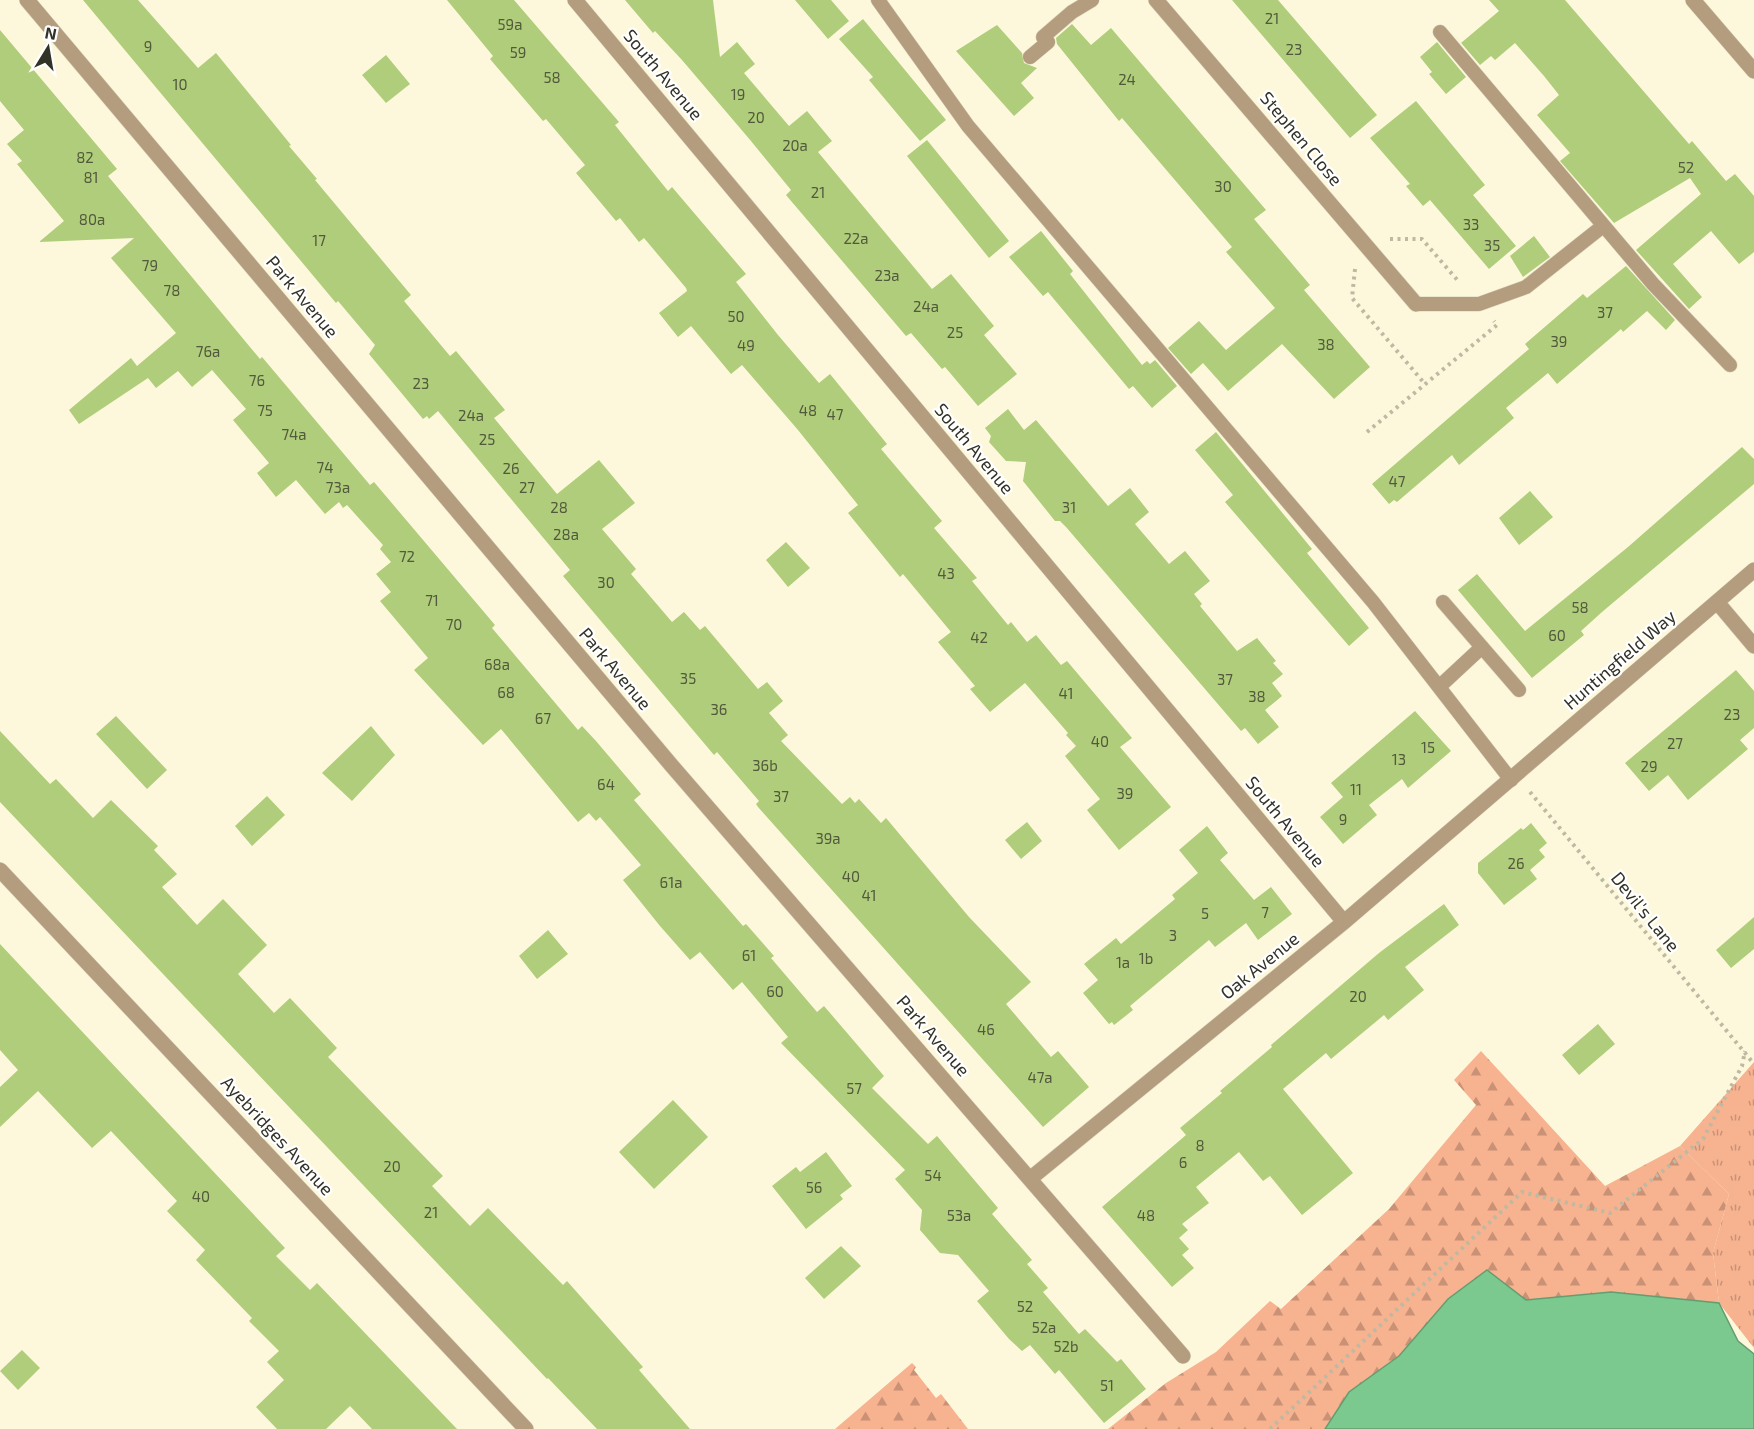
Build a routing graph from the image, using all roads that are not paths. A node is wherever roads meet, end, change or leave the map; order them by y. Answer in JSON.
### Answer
{"nodes":[{"id":1,"x":27,"y":0,"type":"edge"},
{"id":2,"x":575,"y":0,"type":"edge"},
{"id":3,"x":878,"y":0,"type":"edge"},
{"id":4,"x":1092,"y":0,"type":"edge"},
{"id":5,"x":1156,"y":0,"type":"edge"},
{"id":6,"x":1693,"y":0,"type":"edge"},
{"id":7,"x":1440,"y":32,"type":"dead end"},
{"id":8,"x":1030,"y":57,"type":"dead end"},
{"id":9,"x":1754,"y":71,"type":"edge"},
{"id":10,"x":1603,"y":226,"type":"junction"},
{"id":11,"x":1416,"y":304,"type":"joint"},
{"id":12,"x":1730,"y":365,"type":"dead end"},
{"id":13,"x":1754,"y":570,"type":"edge"},
{"id":14,"x":1443,"y":602,"type":"dead end"},
{"id":15,"x":1717,"y":602,"type":"junction"},
{"id":16,"x":1754,"y":646,"type":"edge"},
{"id":17,"x":1482,"y":647,"type":"junction"},
{"id":18,"x":1440,"y":686,"type":"junction"},
{"id":19,"x":1519,"y":690,"type":"dead end"},
{"id":20,"x":1514,"y":777,"type":"junction"},
{"id":21,"x":0,"y":870,"type":"edge"},
{"id":22,"x":1344,"y":922,"type":"junction"},
{"id":23,"x":1031,"y":1178,"type":"junction"},
{"id":24,"x":1183,"y":1356,"type":"dead end"},
{"id":25,"x":526,"y":1429,"type":"edge"}],
"edges":[{"from":1,"to":23,"type":"street","name":"Park Avenue"},
{"from":2,"to":22,"type":"street","name":"South Avenue"},
{"from":3,"to":18,"type":"lane"},
{"from":4,"to":8,"type":"lane"},
{"from":5,"to":11,"type":"street","name":"Stephen Close"},
{"from":6,"to":9,"type":"street"},
{"from":7,"to":10,"type":"lane"},
{"from":10,"to":11,"type":"lane"},
{"from":10,"to":12,"type":"lane"},
{"from":13,"to":15,"type":"street","name":"Huntingfield Way"},
{"from":14,"to":17,"type":"lane"},
{"from":15,"to":16,"type":"street"},
{"from":15,"to":20,"type":"street","name":"Huntingfield Way"},
{"from":17,"to":18,"type":"lane"},
{"from":17,"to":19,"type":"lane"},
{"from":18,"to":20,"type":"lane"},
{"from":20,"to":22,"type":"street","name":"Oak Avenue"},
{"from":21,"to":25,"type":"street","name":"Ayebridges Avenue"},
{"from":22,"to":23,"type":"street","name":"Oak Avenue"},
{"from":23,"to":24,"type":"street","name":"Park Avenue"}]}
